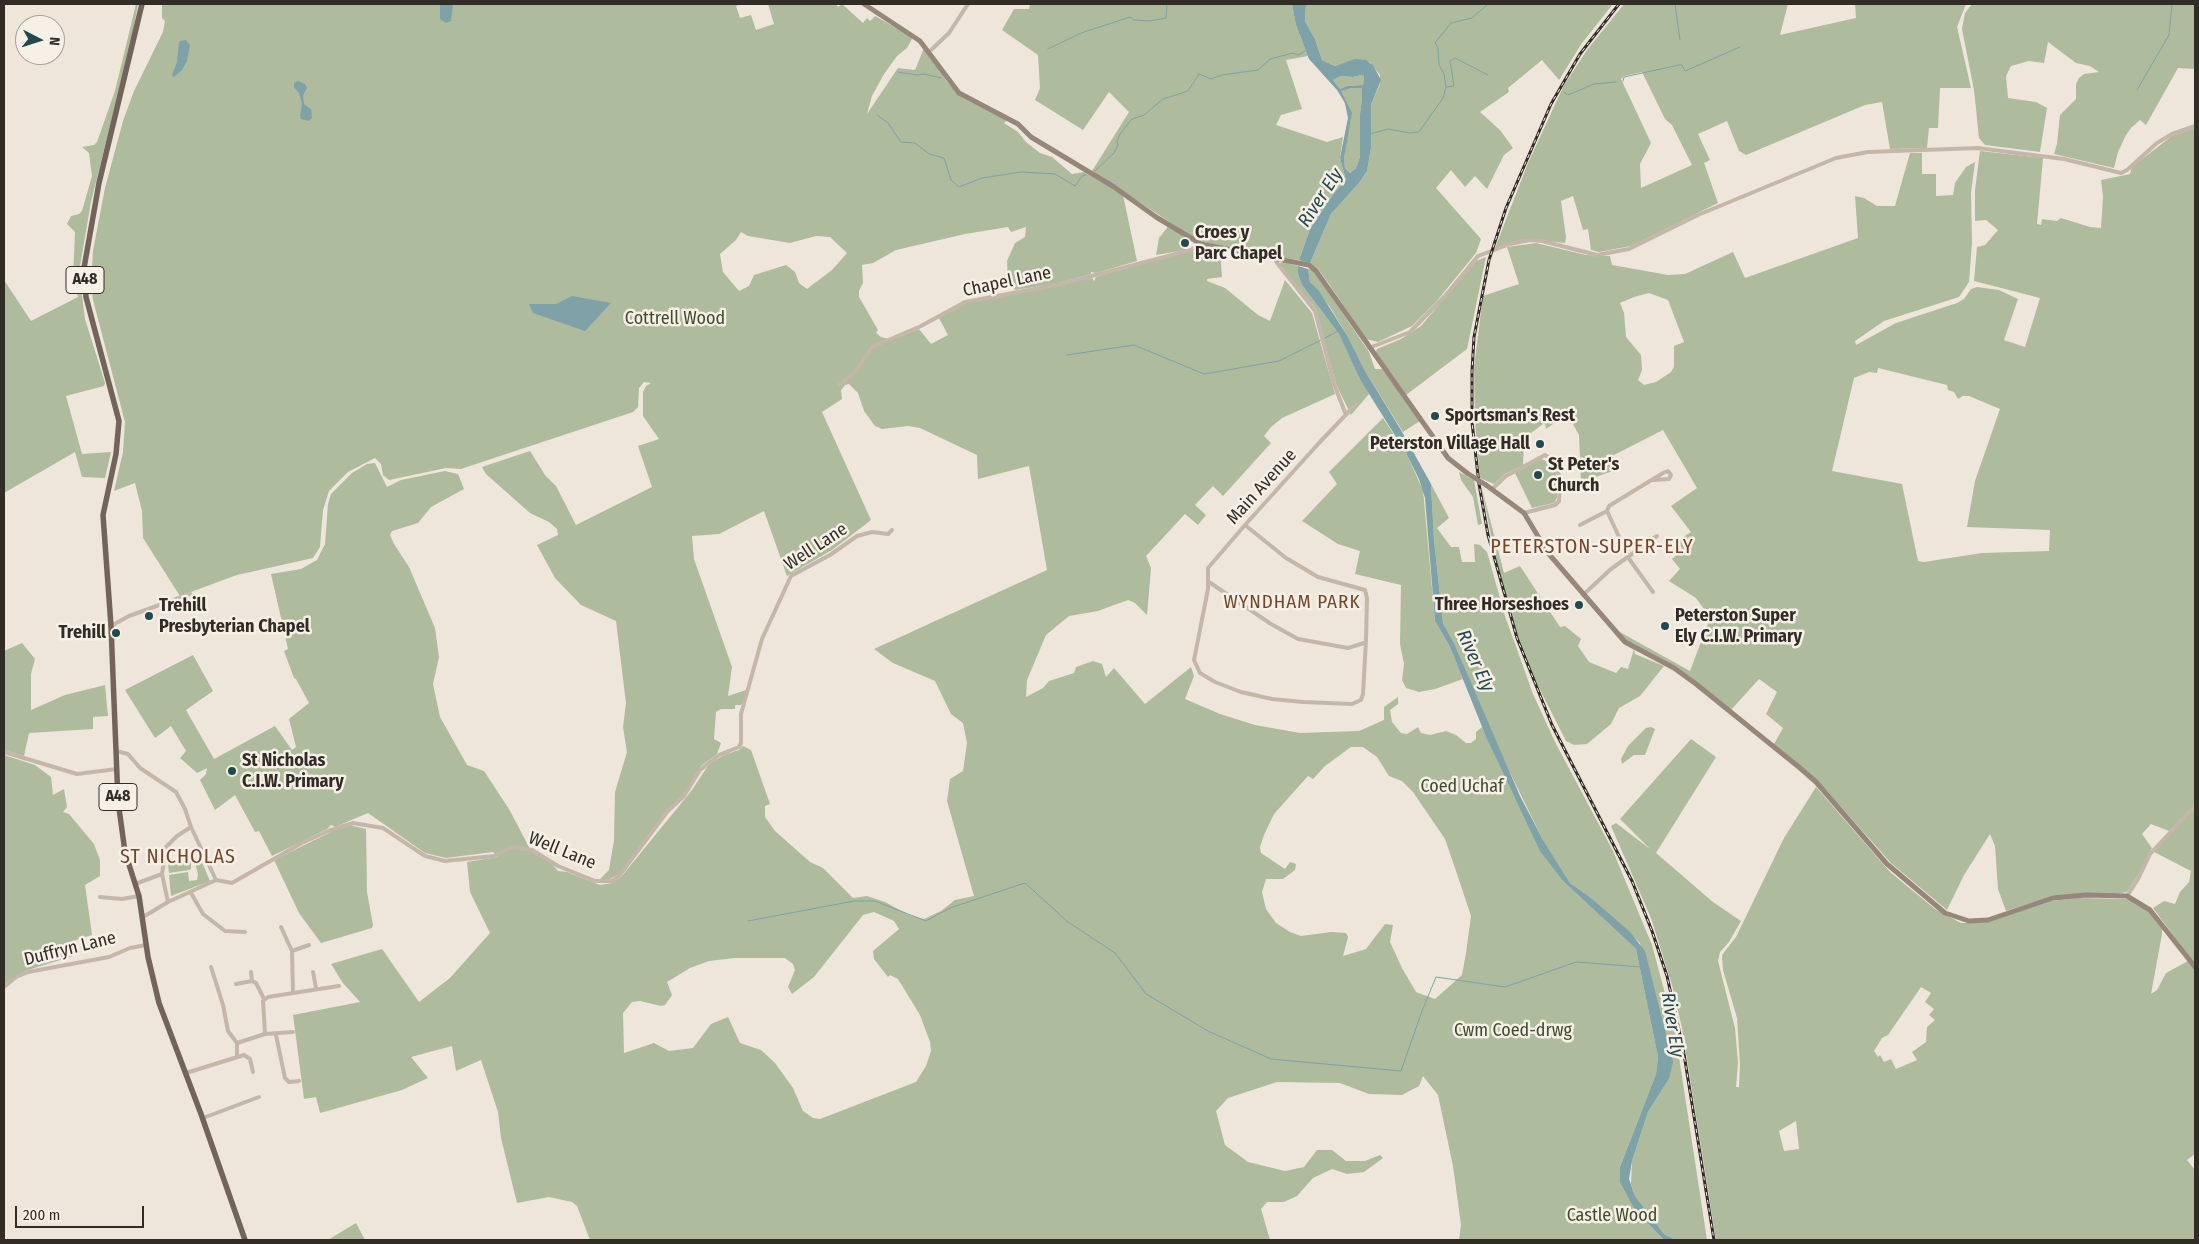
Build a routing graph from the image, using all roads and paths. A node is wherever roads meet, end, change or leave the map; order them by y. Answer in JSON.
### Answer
{"nodes":[{"id":1,"x":142,"y":4,"type":"edge"},
{"id":2,"x":864,"y":4,"type":"edge"},
{"id":3,"x":968,"y":4,"type":"edge"},
{"id":4,"x":930,"y":51,"type":"junction"},
{"id":5,"x":2195,"y":126,"type":"edge"},
{"id":6,"x":1201,"y":244,"type":"junction"},
{"id":7,"x":1273,"y":258,"type":"junction"},
{"id":8,"x":1369,"y":348,"type":"junction"},
{"id":9,"x":839,"y":385,"type":"dead end"},
{"id":10,"x":1356,"y":404,"type":"dead end"},
{"id":11,"x":1346,"y":415,"type":"junction"},
{"id":12,"x":1652,"y":480,"type":"dead end"},
{"id":13,"x":1492,"y":489,"type":"junction"},
{"id":14,"x":1607,"y":510,"type":"junction"},
{"id":15,"x":1524,"y":513,"type":"junction"},
{"id":16,"x":1245,"y":525,"type":"junction"},
{"id":17,"x":1580,"y":525,"type":"dead end"},
{"id":18,"x":892,"y":530,"type":"dead end"},
{"id":19,"x":1657,"y":536,"type":"dead end"},
{"id":20,"x":1627,"y":556,"type":"junction"},
{"id":21,"x":1209,"y":582,"type":"junction"},
{"id":22,"x":1653,"y":592,"type":"dead end"},
{"id":23,"x":190,"y":594,"type":"dead end"},
{"id":24,"x":1583,"y":595,"type":"junction"},
{"id":25,"x":111,"y":626,"type":"junction"},
{"id":26,"x":1364,"y":643,"type":"junction"},
{"id":27,"x":116,"y":751,"type":"junction"},
{"id":28,"x":4,"y":752,"type":"edge"},
{"id":29,"x":117,"y":769,"type":"junction"},
{"id":30,"x":2195,"y":806,"type":"edge"},
{"id":31,"x":191,"y":827,"type":"junction"},
{"id":32,"x":162,"y":874,"type":"junction"},
{"id":33,"x":216,"y":880,"type":"junction"},
{"id":34,"x":136,"y":884,"type":"junction"},
{"id":35,"x":191,"y":893,"type":"junction"},
{"id":36,"x":139,"y":896,"type":"junction"},
{"id":37,"x":2126,"y":896,"type":"junction"},
{"id":38,"x":100,"y":897,"type":"dead end"},
{"id":39,"x":168,"y":902,"type":"junction"},
{"id":40,"x":143,"y":917,"type":"junction"},
{"id":41,"x":281,"y":927,"type":"dead end"},
{"id":42,"x":245,"y":932,"type":"dead end"},
{"id":43,"x":146,"y":945,"type":"junction"},
{"id":44,"x":309,"y":946,"type":"dead end"},
{"id":45,"x":292,"y":951,"type":"junction"},
{"id":46,"x":211,"y":967,"type":"dead end"},
{"id":47,"x":2195,"y":967,"type":"edge"},
{"id":48,"x":251,"y":972,"type":"dead end"},
{"id":49,"x":313,"y":972,"type":"dead end"},
{"id":50,"x":252,"y":981,"type":"junction"},
{"id":51,"x":236,"y":984,"type":"dead end"},
{"id":52,"x":339,"y":986,"type":"dead end"},
{"id":53,"x":4,"y":987,"type":"edge"},
{"id":54,"x":316,"y":988,"type":"junction"},
{"id":55,"x":293,"y":993,"type":"junction"},
{"id":56,"x":264,"y":999,"type":"junction"},
{"id":57,"x":293,"y":1032,"type":"dead end"},
{"id":58,"x":265,"y":1034,"type":"junction"},
{"id":59,"x":276,"y":1035,"type":"junction"},
{"id":60,"x":236,"y":1043,"type":"junction"},
{"id":61,"x":237,"y":1056,"type":"junction"},
{"id":62,"x":253,"y":1072,"type":"dead end"},
{"id":63,"x":186,"y":1073,"type":"junction"},
{"id":64,"x":299,"y":1081,"type":"dead end"},
{"id":65,"x":258,"y":1096,"type":"dead end"},
{"id":66,"x":203,"y":1118,"type":"junction"},
{"id":67,"x":245,"y":1240,"type":"edge"}],
"edges":[{"from":1,"to":25,"type":"main road","number":"A48"},
{"from":2,"to":4,"type":"street"},
{"from":3,"to":4,"type":"street"},
{"from":4,"to":6,"type":"street"},
{"from":5,"to":8,"type":"street"},
{"from":6,"to":7,"type":"street"},
{"from":6,"to":9,"type":"street","name":"Chapel Lane"},
{"from":7,"to":8,"type":"street"},
{"from":7,"to":11,"type":"street"},
{"from":8,"to":13,"type":"street","bridge":true},
{"from":10,"to":11,"type":"street","name":"Main Avenue"},
{"from":11,"to":16,"type":"street","name":"Main Avenue"},
{"from":12,"to":14,"type":"street"},
{"from":13,"to":15,"type":"street"},
{"from":13,"to":15,"type":"street"},
{"from":14,"to":17,"type":"street"},
{"from":14,"to":20,"type":"street"},
{"from":15,"to":24,"type":"street"},
{"from":16,"to":21,"type":"street","name":"Main Avenue"},
{"from":16,"to":26,"type":"street"},
{"from":18,"to":33,"type":"street","name":"Well Lane"},
{"from":19,"to":20,"type":"street"},
{"from":20,"to":22,"type":"street"},
{"from":20,"to":24,"type":"street"},
{"from":21,"to":26,"type":"street"},
{"from":21,"to":26,"type":"street","name":"Main Avenue"},
{"from":23,"to":25,"type":"street"},
{"from":24,"to":37,"type":"street"},
{"from":25,"to":27,"type":"main road","number":"A48"},
{"from":27,"to":29,"type":"main road","number":"A48"},
{"from":27,"to":31,"type":"street"},
{"from":28,"to":29,"type":"street"},
{"from":29,"to":34,"type":"main road","number":"A48"},
{"from":30,"to":37,"type":"street"},
{"from":31,"to":32,"type":"street"},
{"from":31,"to":33,"type":"street"},
{"from":32,"to":34,"type":"street"},
{"from":32,"to":39,"type":"street"},
{"from":33,"to":35,"type":"street","name":"Well Lane"},
{"from":34,"to":36,"type":"main road","number":"A48"},
{"from":35,"to":39,"type":"street","name":"Well Lane"},
{"from":35,"to":42,"type":"street"},
{"from":36,"to":38,"type":"street"},
{"from":36,"to":40,"type":"main road","number":"A48"},
{"from":37,"to":47,"type":"street"},
{"from":39,"to":40,"type":"street","name":"Well Lane"},
{"from":40,"to":43,"type":"main road","number":"A48"},
{"from":41,"to":45,"type":"street"},
{"from":43,"to":53,"type":"street","name":"Duffryn Lane"},
{"from":43,"to":63,"type":"main road","number":"A48"},
{"from":44,"to":45,"type":"street"},
{"from":45,"to":55,"type":"street"},
{"from":46,"to":60,"type":"street"},
{"from":48,"to":50,"type":"street"},
{"from":49,"to":54,"type":"street"},
{"from":50,"to":51,"type":"street"},
{"from":50,"to":56,"type":"street"},
{"from":52,"to":54,"type":"street"},
{"from":54,"to":55,"type":"street"},
{"from":55,"to":56,"type":"street"},
{"from":56,"to":58,"type":"street"},
{"from":57,"to":59,"type":"street"},
{"from":58,"to":59,"type":"street"},
{"from":58,"to":60,"type":"street"},
{"from":59,"to":64,"type":"street"},
{"from":60,"to":61,"type":"street"},
{"from":61,"to":62,"type":"street"},
{"from":61,"to":63,"type":"street"},
{"from":63,"to":66,"type":"main road","number":"A48"},
{"from":65,"to":66,"type":"street"},
{"from":66,"to":67,"type":"main road","number":"A48"}]}
